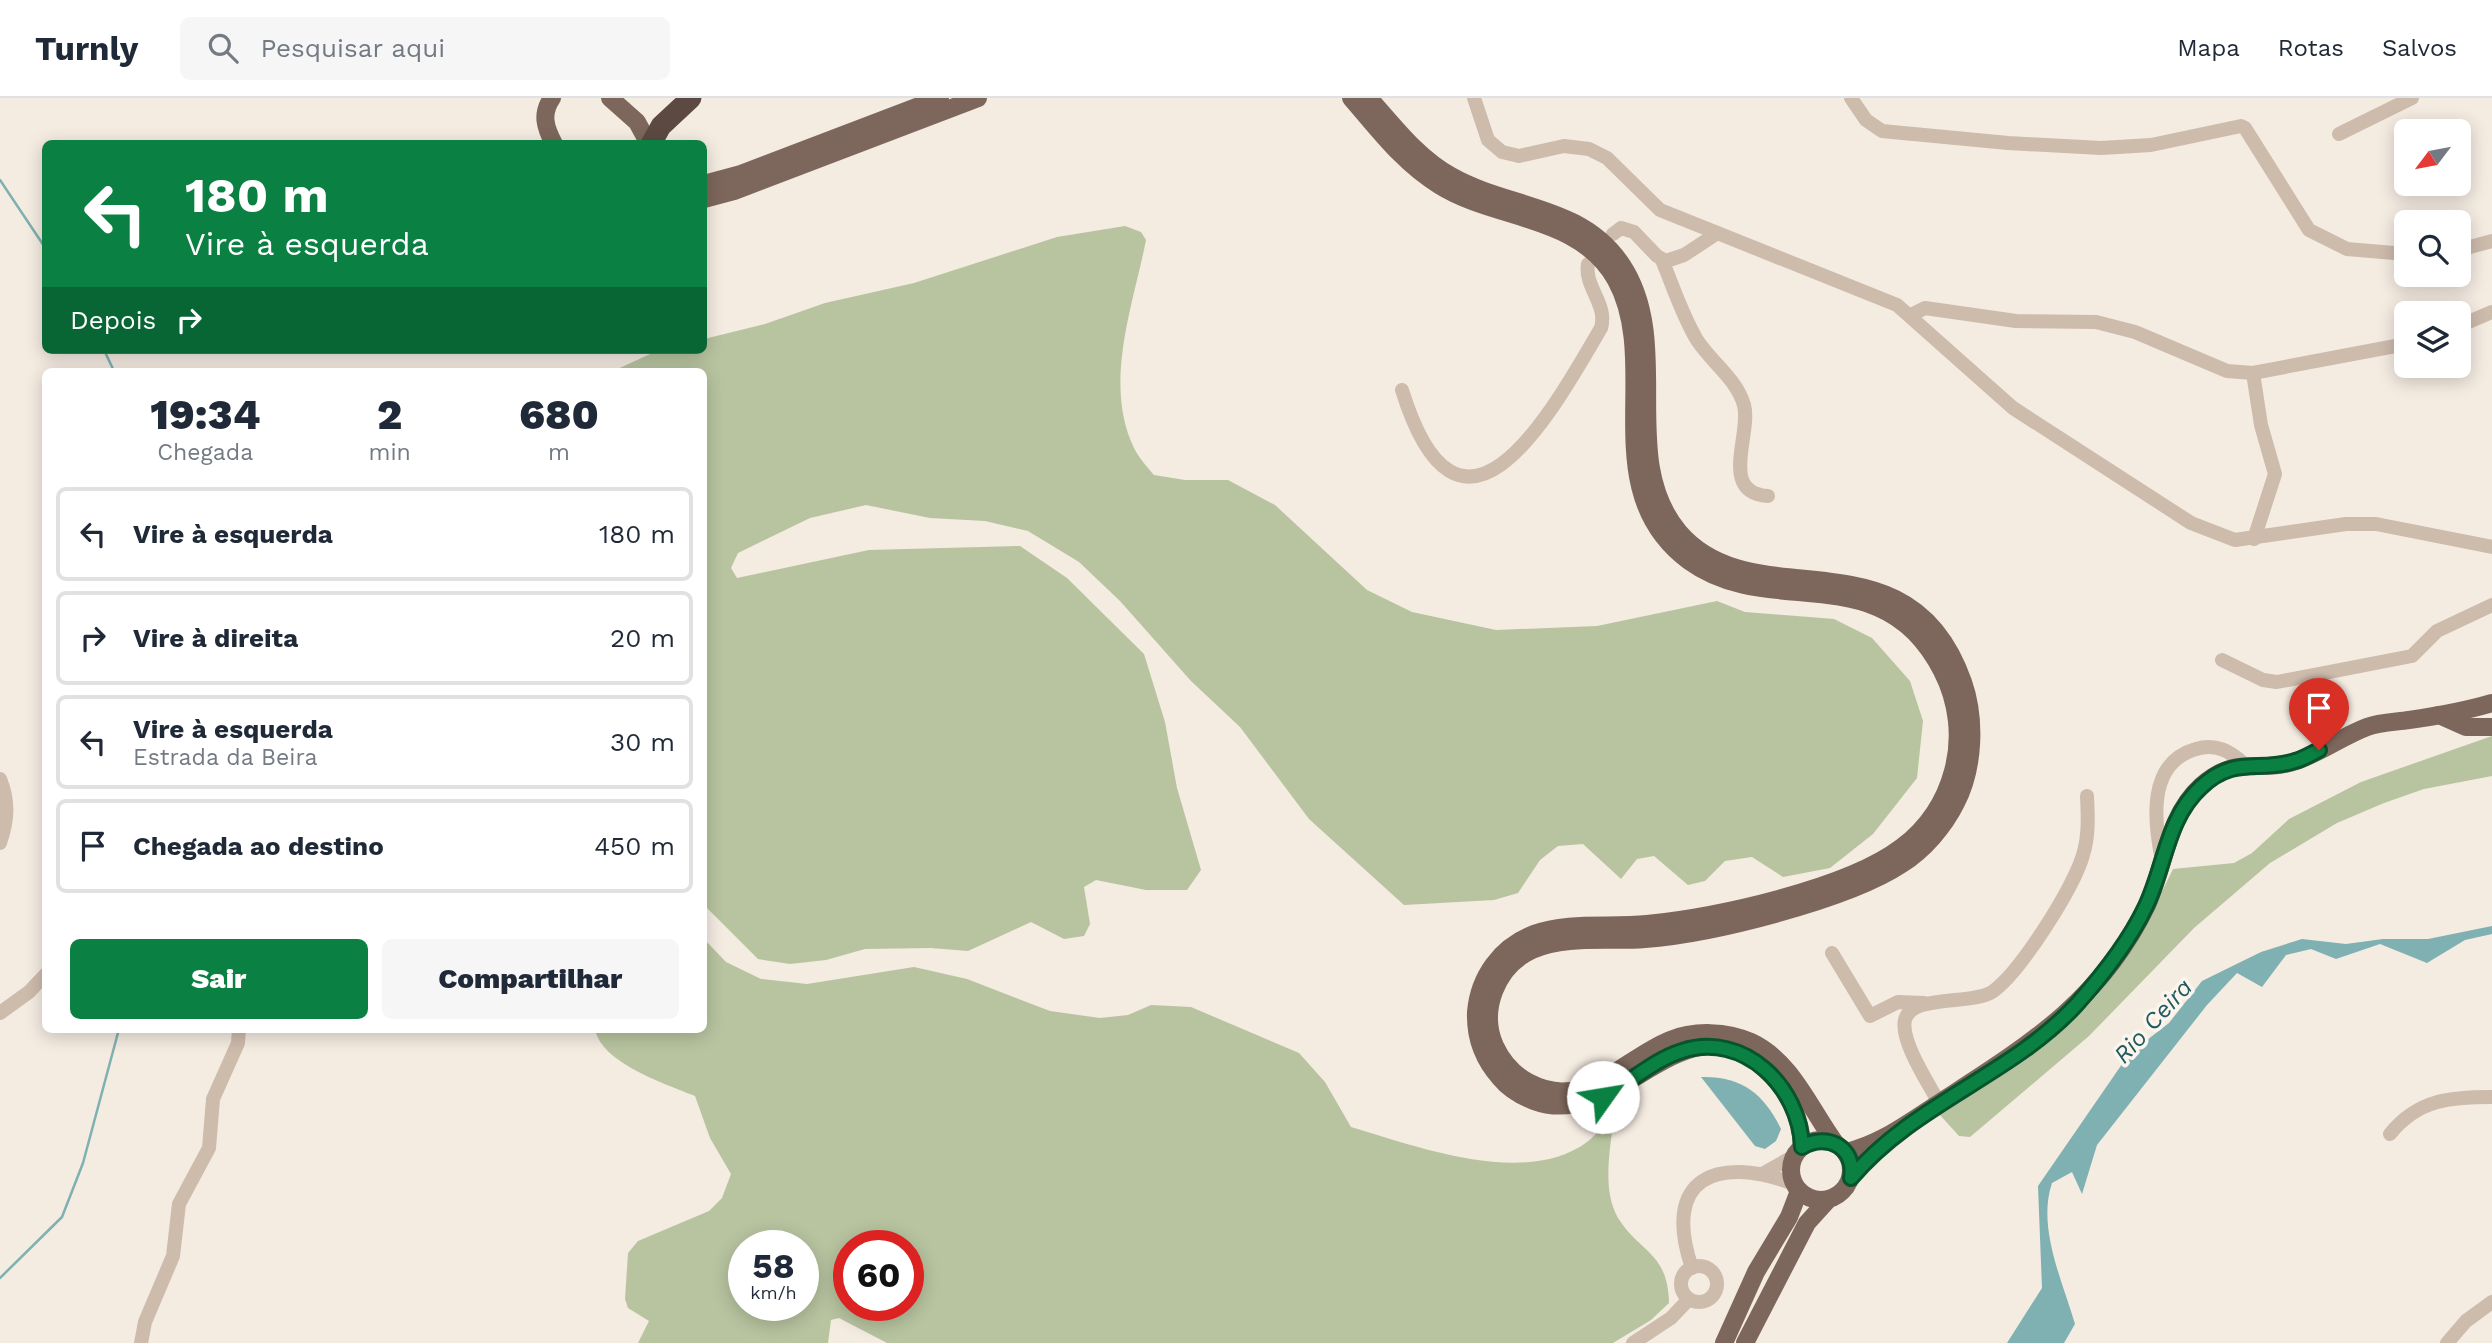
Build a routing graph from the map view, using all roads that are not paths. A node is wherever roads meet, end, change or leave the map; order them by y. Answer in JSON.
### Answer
{"nodes":[{"id":1,"x":610,"y":98,"type":"edge"},
{"id":2,"x":691,"y":98,"type":"edge"},
{"id":3,"x":940,"y":98,"type":"edge"},
{"id":4,"x":978,"y":98,"type":"edge"},
{"id":5,"x":1350,"y":98,"type":"edge"},
{"id":6,"x":1369,"y":98,"type":"edge"},
{"id":7,"x":1851,"y":98,"type":"edge"},
{"id":8,"x":2412,"y":98,"type":"edge"},
{"id":9,"x":1476,"y":100,"type":"edge"},
{"id":10,"x":545,"y":103,"type":"edge"},
{"id":11,"x":2339,"y":134,"type":"dead end"},
{"id":12,"x":647,"y":138,"type":"edge"},
{"id":13,"x":552,"y":140,"type":"edge"},
{"id":14,"x":707,"y":183,"type":"edge"},
{"id":15,"x":707,"y":198,"type":"edge"},
{"id":16,"x":1613,"y":234,"type":"dead end"},
{"id":17,"x":1716,"y":234,"type":"junction"},
{"id":18,"x":2492,"y":241,"type":"edge"},
{"id":19,"x":2471,"y":247,"type":"edge"},
{"id":20,"x":2394,"y":253,"type":"edge"},
{"id":21,"x":1662,"y":260,"type":"junction"},
{"id":22,"x":1588,"y":264,"type":"dead end"},
{"id":23,"x":2492,"y":312,"type":"edge"},
{"id":24,"x":1911,"y":315,"type":"junction"},
{"id":25,"x":2471,"y":321,"type":"edge"},
{"id":26,"x":2394,"y":346,"type":"edge"},
{"id":27,"x":2253,"y":373,"type":"junction"},
{"id":28,"x":1402,"y":390,"type":"dead end"},
{"id":29,"x":1768,"y":496,"type":"dead end"},
{"id":30,"x":2256,"y":539,"type":"junction"},
{"id":31,"x":2492,"y":547,"type":"edge"},
{"id":32,"x":2492,"y":605,"type":"edge"},
{"id":33,"x":2222,"y":660,"type":"dead end"},
{"id":34,"x":2484,"y":705,"type":"edge"},
{"id":35,"x":2440,"y":715,"type":"junction"},
{"id":36,"x":2466,"y":727,"type":"junction"},
{"id":37,"x":2492,"y":727,"type":"edge"},
{"id":38,"x":2245,"y":764,"type":"junction"},
{"id":39,"x":0,"y":779,"type":"edge"},
{"id":40,"x":2087,"y":796,"type":"dead end"},
{"id":41,"x":0,"y":843,"type":"edge"},
{"id":42,"x":2161,"y":861,"type":"junction"},
{"id":43,"x":1832,"y":953,"type":"dead end"},
{"id":44,"x":42,"y":978,"type":"edge"},
{"id":45,"x":1926,"y":1003,"type":"junction"},
{"id":46,"x":0,"y":1013,"type":"edge"},
{"id":47,"x":239,"y":1033,"type":"edge"},
{"id":48,"x":2492,"y":1097,"type":"edge"},
{"id":49,"x":1939,"y":1103,"type":"junction"},
{"id":50,"x":1901,"y":1128,"type":"junction"},
{"id":51,"x":2390,"y":1134,"type":"dead end"},
{"id":52,"x":1841,"y":1148,"type":"junction"},
{"id":53,"x":1798,"y":1152,"type":"junction"},
{"id":54,"x":1764,"y":1173,"type":"junction"},
{"id":55,"x":1851,"y":1178,"type":"junction"},
{"id":56,"x":1796,"y":1187,"type":"junction"},
{"id":57,"x":1827,"y":1201,"type":"junction"},
{"id":58,"x":1692,"y":1268,"type":"junction"},
{"id":59,"x":1689,"y":1299,"type":"junction"},
{"id":60,"x":2492,"y":1302,"type":"edge"},
{"id":61,"x":141,"y":1343,"type":"edge"},
{"id":62,"x":1633,"y":1343,"type":"edge"},
{"id":63,"x":1724,"y":1343,"type":"edge"},
{"id":64,"x":1745,"y":1343,"type":"edge"},
{"id":65,"x":2447,"y":1343,"type":"edge"}],
"edges":[{"from":1,"to":12,"type":"main road"},
{"from":2,"to":12,"type":"highway"},
{"from":3,"to":14,"type":"main road"},
{"from":4,"to":15,"type":"main road"},
{"from":5,"to":53,"type":"main road"},
{"from":6,"to":52,"type":"main road"},
{"from":7,"to":20,"type":"street"},
{"from":8,"to":11,"type":"street"},
{"from":9,"to":17,"type":"street"},
{"from":10,"to":13,"type":"main road"},
{"from":16,"to":21,"type":"street"},
{"from":17,"to":21,"type":"street"},
{"from":17,"to":24,"type":"street"},
{"from":18,"to":19,"type":"street"},
{"from":21,"to":29,"type":"street"},
{"from":22,"to":28,"type":"street"},
{"from":23,"to":25,"type":"street"},
{"from":24,"to":27,"type":"street"},
{"from":24,"to":30,"type":"street"},
{"from":26,"to":27,"type":"street"},
{"from":27,"to":30,"type":"street"},
{"from":30,"to":31,"type":"street"},
{"from":32,"to":33,"type":"street"},
{"from":34,"to":35,"type":"main road"},
{"from":34,"to":36,"type":"main road"},
{"from":35,"to":36,"type":"main road"},
{"from":35,"to":38,"type":"main road"},
{"from":36,"to":37,"type":"main road"},
{"from":38,"to":42,"type":"main road"},
{"from":38,"to":42,"type":"street"},
{"from":39,"to":41,"type":"street"},
{"from":40,"to":45,"type":"street"},
{"from":42,"to":49,"type":"main road"},
{"from":43,"to":45,"type":"street"},
{"from":44,"to":46,"type":"street"},
{"from":45,"to":49,"type":"street"},
{"from":47,"to":61,"type":"street"},
{"from":48,"to":51,"type":"street"},
{"from":49,"to":50,"type":"main road"},
{"from":50,"to":52,"type":"main road"},
{"from":50,"to":55,"type":"main road"},
{"from":52,"to":53,"type":"main road"},
{"from":52,"to":55,"type":"main road"},
{"from":53,"to":54,"type":"street"},
{"from":53,"to":56,"type":"main road"},
{"from":54,"to":56,"type":"street"},
{"from":54,"to":58,"type":"street"},
{"from":55,"to":57,"type":"main road"},
{"from":56,"to":57,"type":"main road"},
{"from":56,"to":63,"type":"main road"},
{"from":57,"to":64,"type":"main road"},
{"from":58,"to":59,"type":"street"},
{"from":58,"to":59,"type":"street"},
{"from":59,"to":62,"type":"street"},
{"from":60,"to":65,"type":"street"}]}
